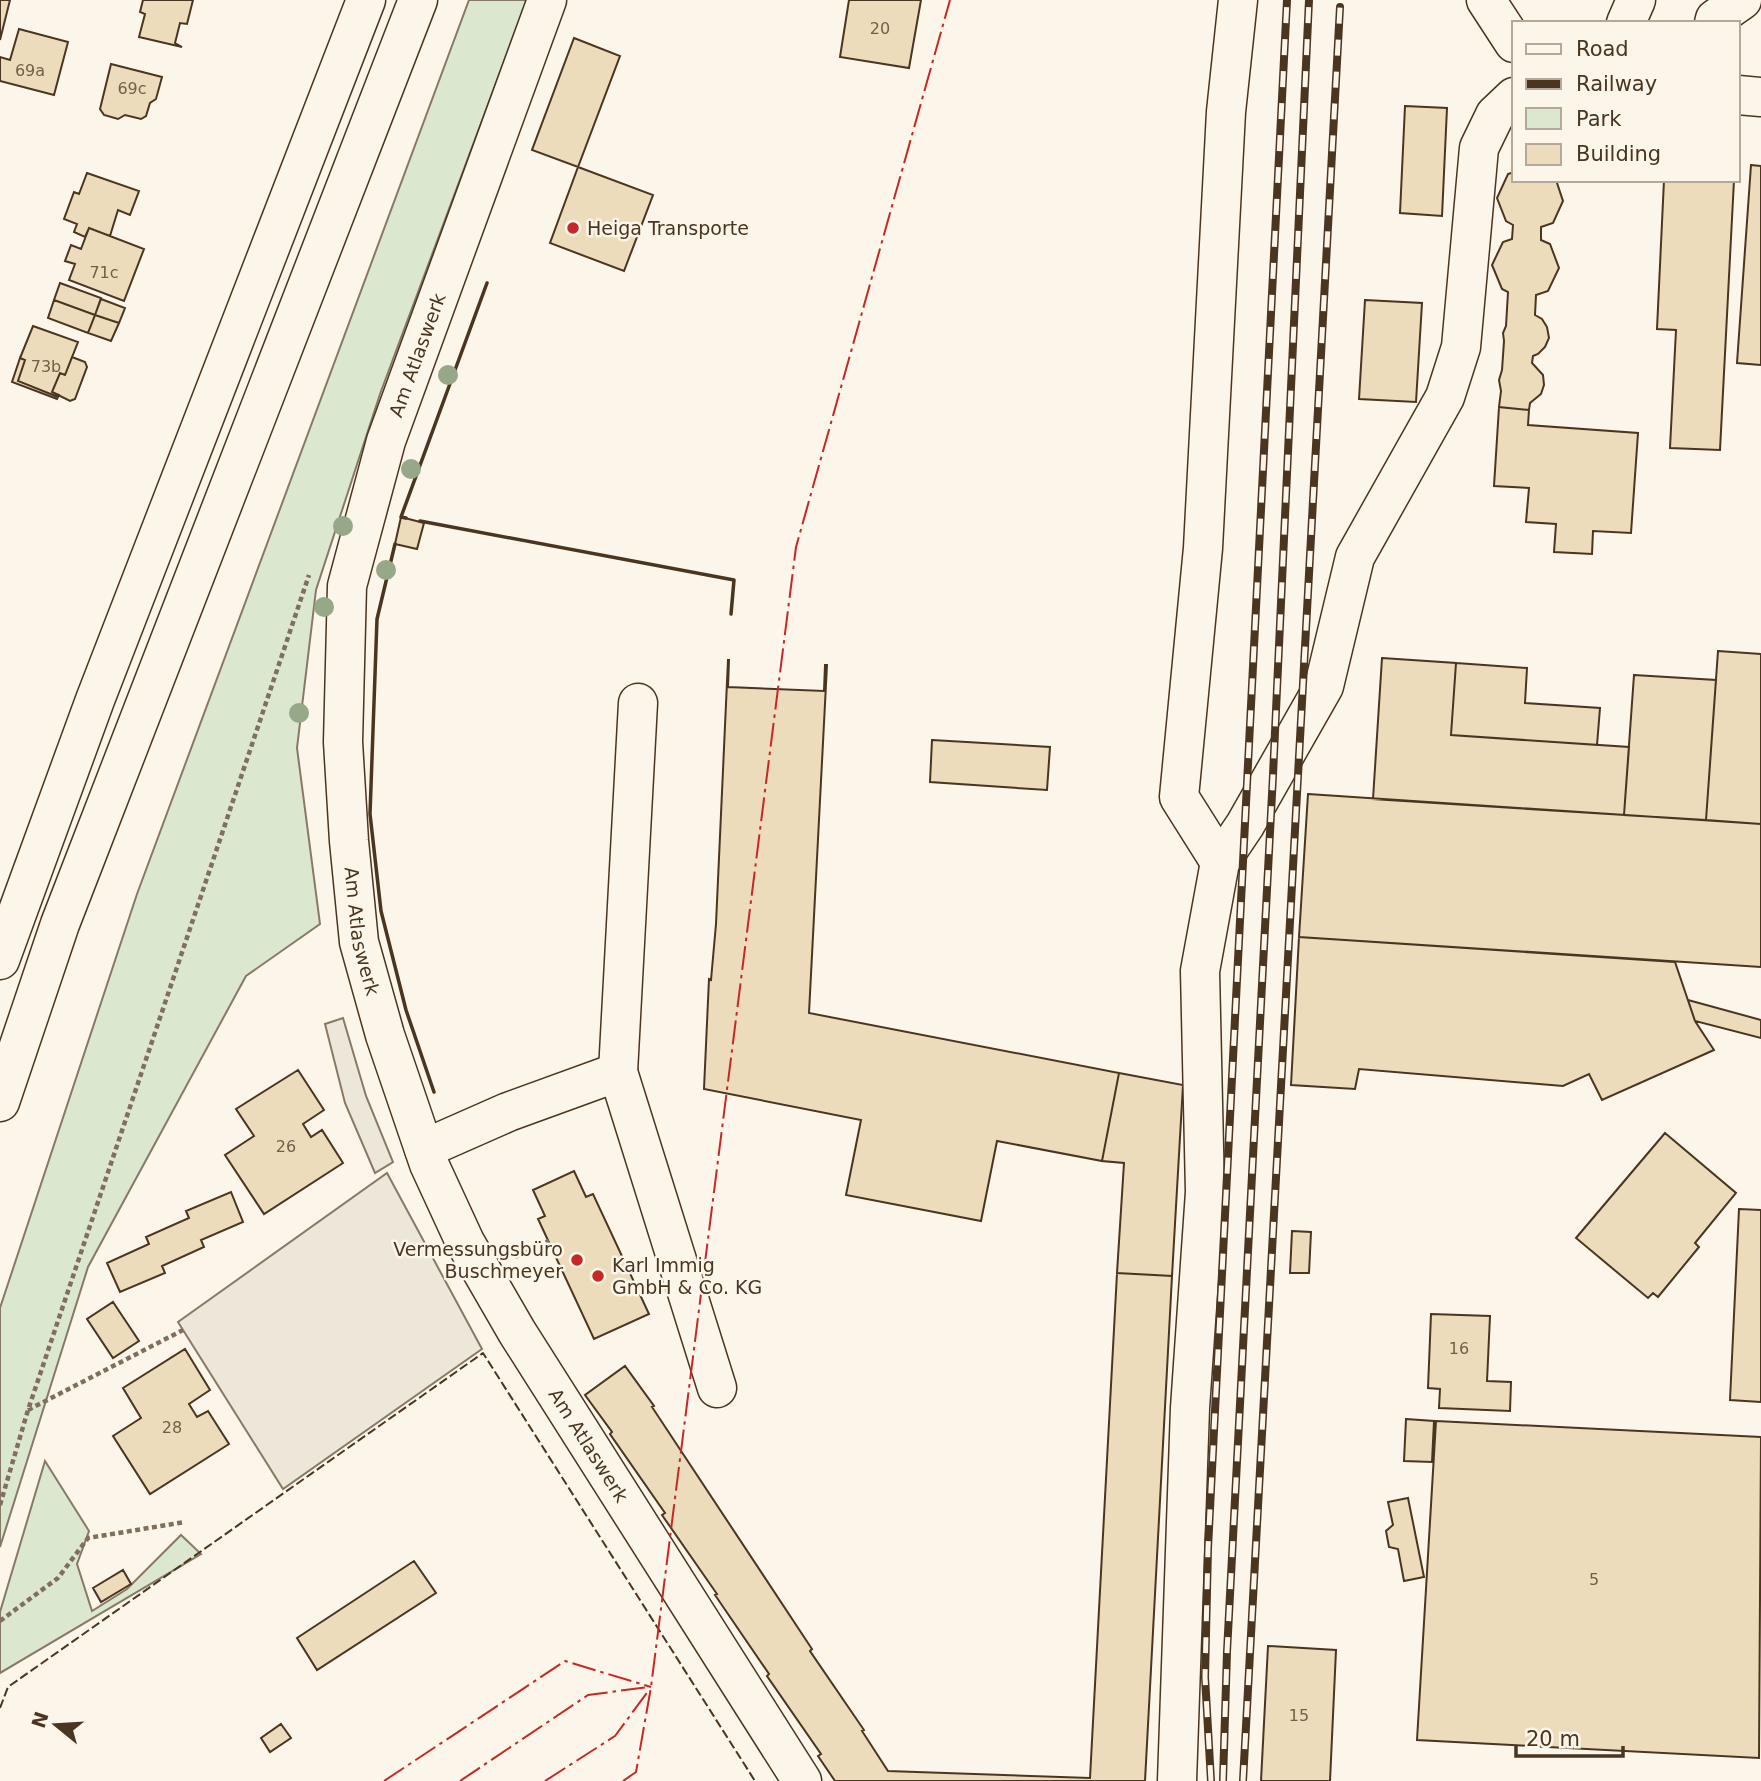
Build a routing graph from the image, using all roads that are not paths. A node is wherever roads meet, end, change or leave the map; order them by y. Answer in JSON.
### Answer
{"nodes":[{"id":1,"x":366,"y":0,"type":"edge"},
{"id":2,"x":418,"y":0,"type":"edge"},
{"id":3,"x":547,"y":0,"type":"edge"},
{"id":4,"x":1238,"y":0,"type":"edge"},
{"id":5,"x":1486,"y":0,"type":"edge"},
{"id":6,"x":1636,"y":0,"type":"edge"},
{"id":7,"x":1742,"y":0,"type":"edge"},
{"id":8,"x":1627,"y":21,"type":"edge"},
{"id":9,"x":1714,"y":21,"type":"edge"},
{"id":10,"x":1512,"y":40,"type":"edge"},
{"id":11,"x":1740,"y":94,"type":"edge"},
{"id":12,"x":1761,"y":97,"type":"edge"},
{"id":13,"x":1512,"y":99,"type":"edge"},
{"id":14,"x":638,"y":703,"type":"dead end"},
{"id":15,"x":1220,"y":862,"type":"junction"},
{"id":16,"x":0,"y":960,"type":"edge"},
{"id":17,"x":618,"y":1072,"type":"junction"},
{"id":18,"x":0,"y":1102,"type":"edge"},
{"id":19,"x":424,"y":1149,"type":"junction"},
{"id":20,"x":717,"y":1388,"type":"dead end"},
{"id":21,"x":802,"y":1781,"type":"edge"},
{"id":22,"x":1177,"y":1781,"type":"edge"}],
"edges":[{"from":1,"to":16,"type":"main road"},
{"from":2,"to":18,"type":"main road"},
{"from":3,"to":19,"type":"main road","name":"Am Atlaswerk"},
{"from":4,"to":15,"type":"main road"},
{"from":5,"to":10,"type":"main road"},
{"from":6,"to":8,"type":"main road"},
{"from":7,"to":9,"type":"main road"},
{"from":11,"to":12,"type":"main road"},
{"from":13,"to":15,"type":"main road"},
{"from":14,"to":17,"type":"main road"},
{"from":15,"to":22,"type":"main road"},
{"from":17,"to":19,"type":"main road"},
{"from":17,"to":20,"type":"main road"},
{"from":19,"to":21,"type":"main road","name":"Am Atlaswerk"}]}
